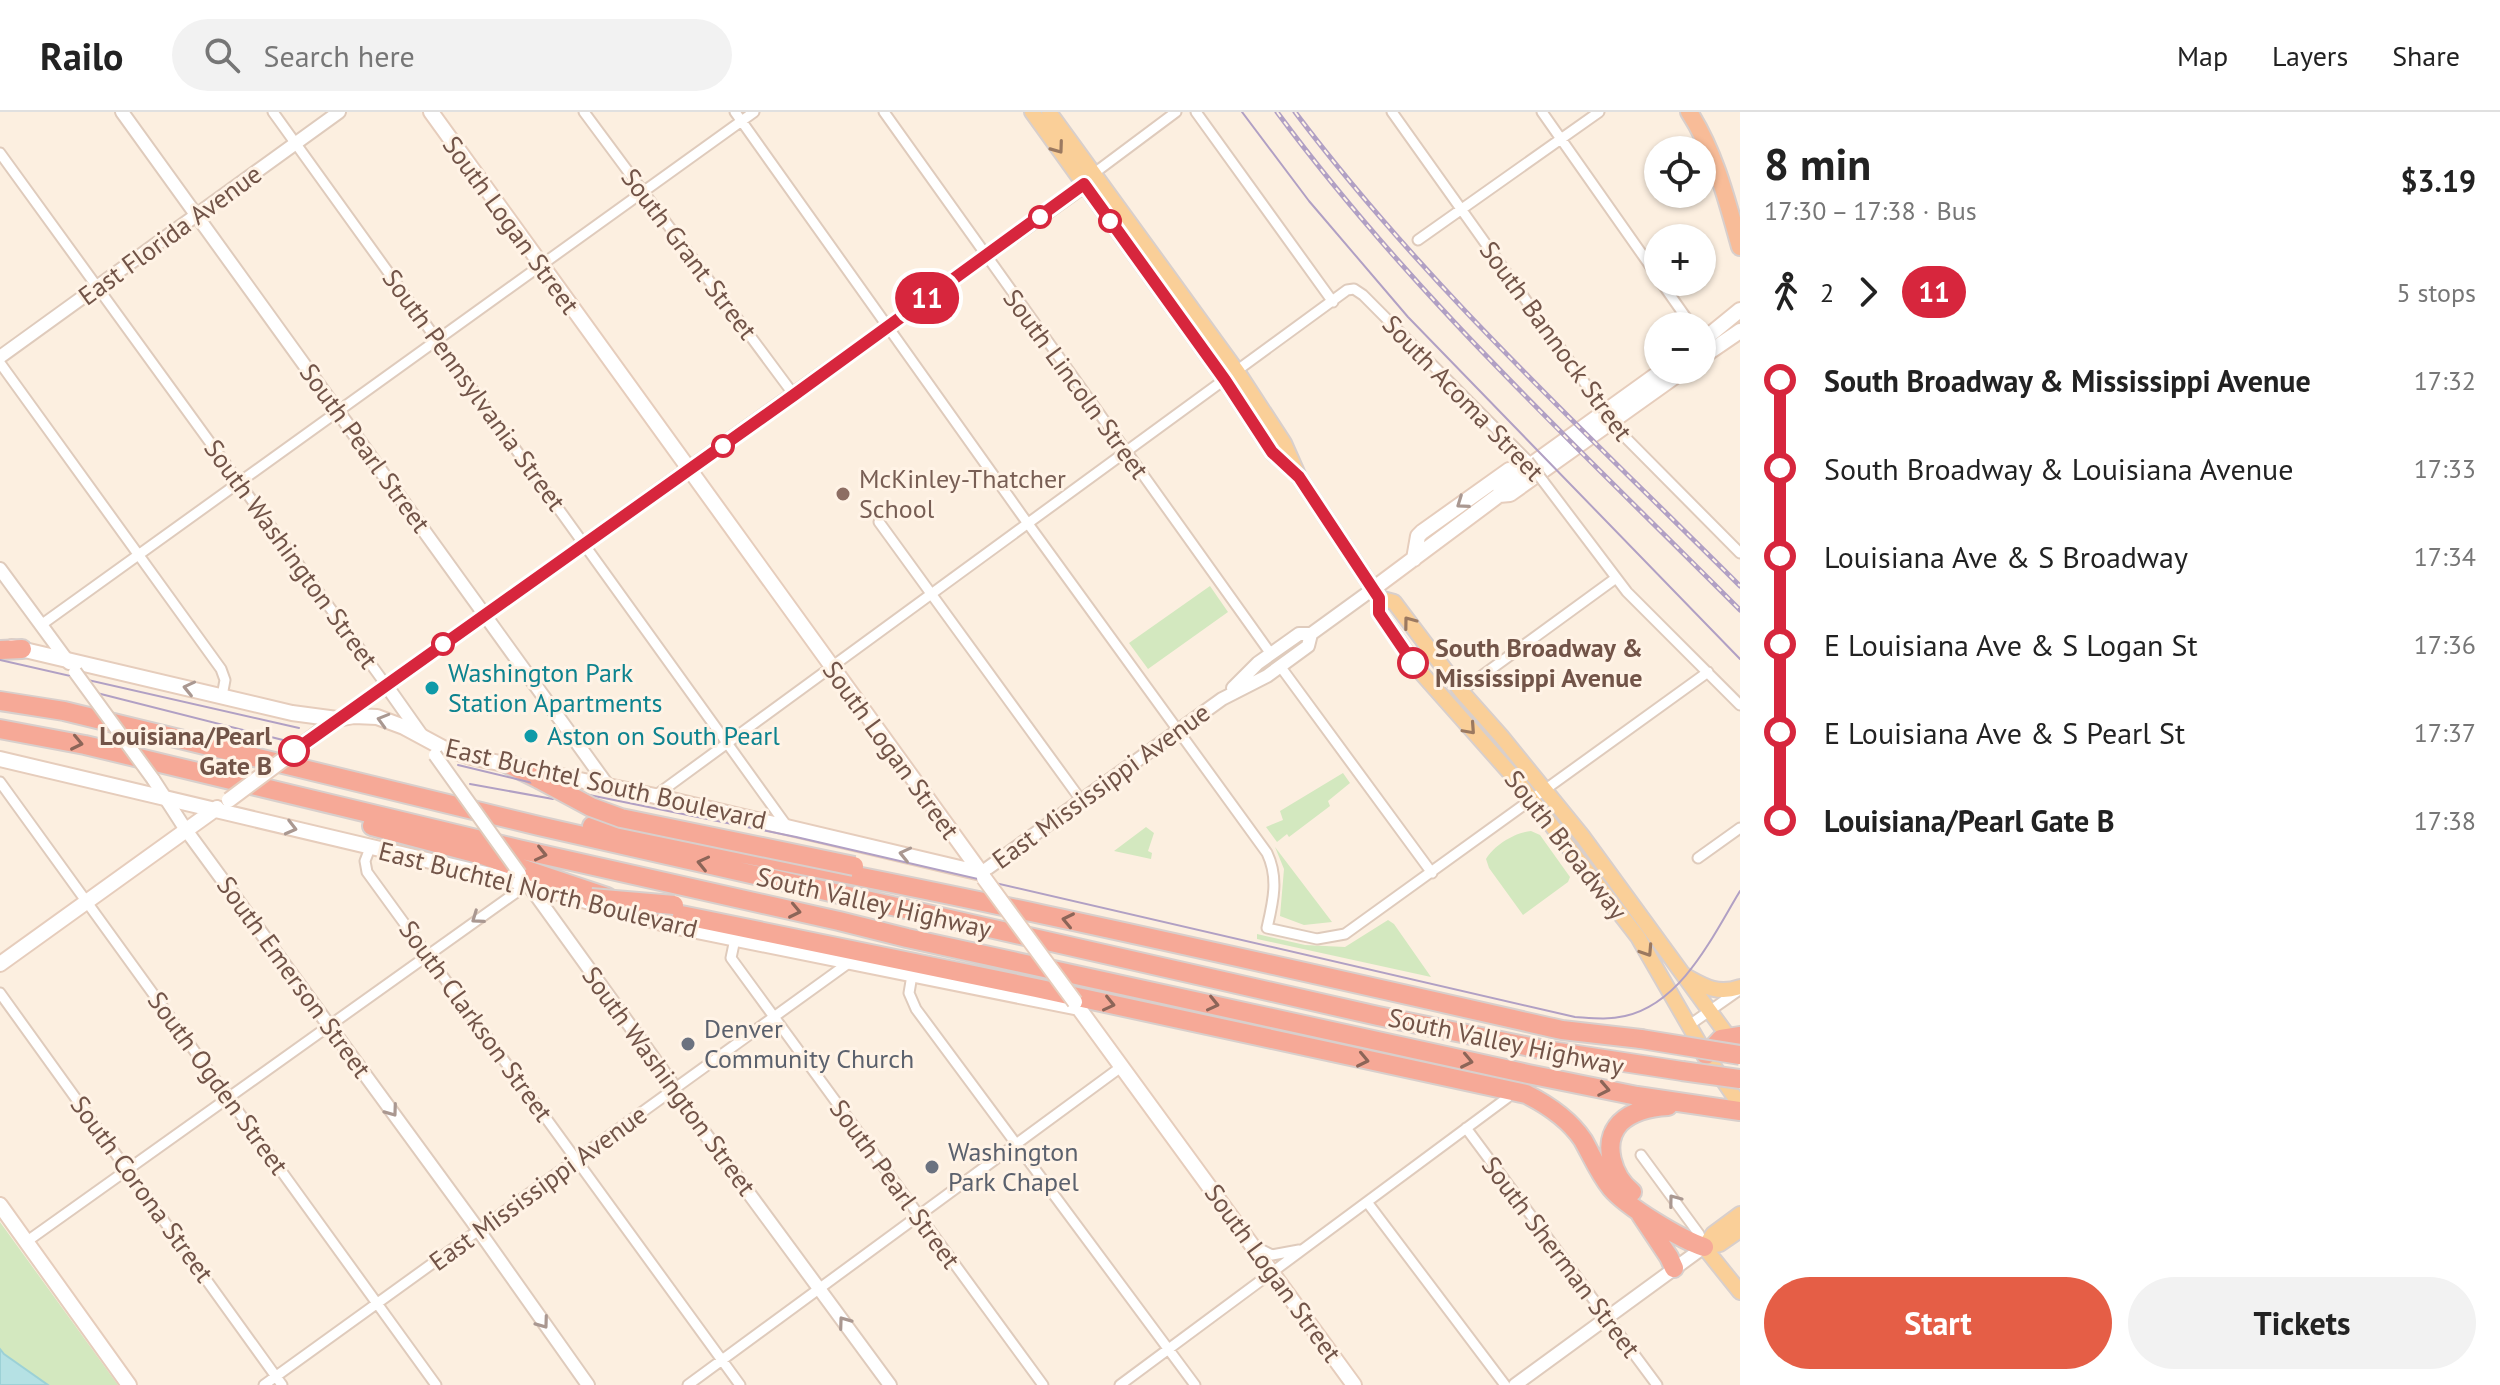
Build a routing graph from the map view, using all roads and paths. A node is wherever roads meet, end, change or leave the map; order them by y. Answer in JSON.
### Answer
{"nodes":[{"id":1,"x":122,"y":112,"type":"edge"},
{"id":2,"x":273,"y":112,"type":"edge"},
{"id":3,"x":339,"y":112,"type":"edge"},
{"id":4,"x":431,"y":112,"type":"edge"},
{"id":5,"x":584,"y":112,"type":"edge"},
{"id":6,"x":754,"y":112,"type":"edge"},
{"id":7,"x":884,"y":112,"type":"edge"},
{"id":8,"x":1032,"y":112,"type":"edge"},
{"id":9,"x":1049,"y":112,"type":"edge"},
{"id":10,"x":1176,"y":112,"type":"edge"},
{"id":11,"x":1196,"y":112,"type":"edge"},
{"id":12,"x":1392,"y":112,"type":"edge"},
{"id":13,"x":1542,"y":112,"type":"edge"},
{"id":14,"x":1599,"y":112,"type":"edge"},
{"id":15,"x":1689,"y":112,"type":"edge"},
{"id":16,"x":738,"y":116,"type":"edge"},
{"id":17,"x":1561,"y":140,"type":"junction"},
{"id":18,"x":296,"y":144,"type":"junction"},
{"id":19,"x":0,"y":153,"type":"edge"},
{"id":20,"x":1088,"y":179,"type":"junction"},
{"id":21,"x":642,"y":192,"type":"junction"},
{"id":22,"x":1461,"y":210,"type":"junction"},
{"id":23,"x":196,"y":215,"type":"junction"},
{"id":24,"x":1418,"y":240,"type":"dead end"},
{"id":25,"x":1740,"y":247,"type":"edge"},
{"id":26,"x":986,"y":256,"type":"junction"},
{"id":27,"x":1644,"y":257,"type":"edge"},
{"id":28,"x":540,"y":266,"type":"junction"},
{"id":29,"x":98,"y":287,"type":"junction"},
{"id":30,"x":1333,"y":302,"type":"junction"},
{"id":31,"x":1740,"y":310,"type":"edge"},
{"id":32,"x":888,"y":327,"type":"junction"},
{"id":33,"x":1716,"y":330,"type":"edge"},
{"id":34,"x":1740,"y":331,"type":"edge"},
{"id":35,"x":437,"y":340,"type":"junction"},
{"id":36,"x":1716,"y":347,"type":"edge"},
{"id":37,"x":0,"y":360,"type":"edge"},
{"id":38,"x":1231,"y":376,"type":"junction"},
{"id":39,"x":1644,"y":384,"type":"edge"},
{"id":40,"x":1659,"y":384,"type":"edge"},
{"id":41,"x":1664,"y":384,"type":"edge"},
{"id":42,"x":794,"y":395,"type":"junction"},
{"id":43,"x":1645,"y":397,"type":"junction"},
{"id":44,"x":339,"y":411,"type":"junction"},
{"id":45,"x":1125,"y":452,"type":"junction"},
{"id":46,"x":1527,"y":460,"type":"junction"},
{"id":47,"x":689,"y":470,"type":"junction"},
{"id":48,"x":240,"y":482,"type":"junction"},
{"id":49,"x":1499,"y":495,"type":"junction"},
{"id":50,"x":879,"y":522,"type":"dead end"},
{"id":51,"x":1027,"y":524,"type":"junction"},
{"id":52,"x":585,"y":543,"type":"junction"},
{"id":53,"x":1740,"y":553,"type":"edge"},
{"id":54,"x":139,"y":555,"type":"junction"},
{"id":55,"x":1414,"y":559,"type":"junction"},
{"id":56,"x":0,"y":569,"type":"edge"},
{"id":57,"x":1616,"y":578,"type":"junction"},
{"id":58,"x":931,"y":594,"type":"junction"},
{"id":59,"x":1376,"y":594,"type":"junction"},
{"id":60,"x":485,"y":614,"type":"junction"},
{"id":61,"x":41,"y":625,"type":"junction"},
{"id":62,"x":1305,"y":634,"type":"junction"},
{"id":63,"x":0,"y":647,"type":"edge"},
{"id":64,"x":22,"y":649,"type":"joint"},
{"id":65,"x":1271,"y":654,"type":"junction"},
{"id":66,"x":70,"y":666,"type":"junction"},
{"id":67,"x":1280,"y":666,"type":"junction"},
{"id":68,"x":830,"y":667,"type":"junction"},
{"id":69,"x":1708,"y":672,"type":"junction"},
{"id":70,"x":386,"y":685,"type":"junction"},
{"id":71,"x":1461,"y":691,"type":"junction"},
{"id":72,"x":222,"y":696,"type":"junction"},
{"id":73,"x":1222,"y":699,"type":"junction"},
{"id":74,"x":0,"y":701,"type":"edge"},
{"id":75,"x":1740,"y":705,"type":"edge"},
{"id":76,"x":337,"y":719,"type":"junction"},
{"id":77,"x":0,"y":729,"type":"edge"},
{"id":78,"x":1177,"y":731,"type":"junction"},
{"id":79,"x":425,"y":740,"type":"junction"},
{"id":80,"x":728,"y":742,"type":"junction"},
{"id":81,"x":1,"y":762,"type":"edge"},
{"id":82,"x":508,"y":764,"type":"junction"},
{"id":83,"x":193,"y":771,"type":"junction"},
{"id":84,"x":0,"y":782,"type":"edge"},
{"id":85,"x":608,"y":786,"type":"junction"},
{"id":86,"x":1546,"y":790,"type":"junction"},
{"id":87,"x":415,"y":795,"type":"junction"},
{"id":88,"x":655,"y":796,"type":"junction"},
{"id":89,"x":164,"y":798,"type":"junction"},
{"id":90,"x":1081,"y":800,"type":"junction"},
{"id":91,"x":1532,"y":800,"type":"junction"},
{"id":92,"x":215,"y":810,"type":"junction"},
{"id":93,"x":786,"y":825,"type":"junction"},
{"id":94,"x":1740,"y":828,"type":"edge"},
{"id":95,"x":186,"y":830,"type":"junction"},
{"id":96,"x":370,"y":848,"type":"junction"},
{"id":97,"x":1698,"y":858,"type":"dead end"},
{"id":98,"x":1432,"y":873,"type":"junction"},
{"id":99,"x":982,"y":875,"type":"junction"},
{"id":100,"x":524,"y":879,"type":"junction"},
{"id":101,"x":581,"y":897,"type":"junction"},
{"id":102,"x":86,"y":902,"type":"junction"},
{"id":103,"x":1036,"y":913,"type":"junction"},
{"id":104,"x":735,"y":939,"type":"junction"},
{"id":105,"x":428,"y":954,"type":"junction"},
{"id":106,"x":850,"y":962,"type":"junction"},
{"id":107,"x":0,"y":964,"type":"edge"},
{"id":108,"x":1308,"y":973,"type":"junction"},
{"id":109,"x":1680,"y":973,"type":"junction"},
{"id":110,"x":912,"y":975,"type":"junction"},
{"id":111,"x":1113,"y":981,"type":"junction"},
{"id":112,"x":1740,"y":988,"type":"edge"},
{"id":113,"x":0,"y":993,"type":"edge"},
{"id":114,"x":1077,"y":1005,"type":"junction"},
{"id":115,"x":1709,"y":1012,"type":"junction"},
{"id":116,"x":775,"y":1019,"type":"junction"},
{"id":117,"x":329,"y":1026,"type":"junction"},
{"id":118,"x":1688,"y":1026,"type":"junction"},
{"id":119,"x":1734,"y":1037,"type":"edge"},
{"id":120,"x":1740,"y":1054,"type":"edge"},
{"id":121,"x":1706,"y":1055,"type":"junction"},
{"id":122,"x":1657,"y":1066,"type":"junction"},
{"id":123,"x":1121,"y":1067,"type":"junction"},
{"id":124,"x":1733,"y":1082,"type":"edge"},
{"id":125,"x":674,"y":1089,"type":"junction"},
{"id":126,"x":1740,"y":1094,"type":"edge"},
{"id":127,"x":230,"y":1098,"type":"junction"},
{"id":128,"x":1507,"y":1098,"type":"dead end"},
{"id":129,"x":1707,"y":1106,"type":"junction"},
{"id":130,"x":1740,"y":1108,"type":"edge"},
{"id":131,"x":1466,"y":1128,"type":"junction"},
{"id":132,"x":1018,"y":1143,"type":"junction"},
{"id":133,"x":1641,"y":1155,"type":"dead end"},
{"id":134,"x":577,"y":1159,"type":"junction"},
{"id":135,"x":128,"y":1170,"type":"junction"},
{"id":136,"x":1367,"y":1202,"type":"junction"},
{"id":137,"x":0,"y":1205,"type":"edge"},
{"id":138,"x":1635,"y":1206,"type":"junction"},
{"id":139,"x":1740,"y":1214,"type":"edge"},
{"id":140,"x":919,"y":1216,"type":"junction"},
{"id":141,"x":478,"y":1230,"type":"junction"},
{"id":142,"x":1740,"y":1230,"type":"edge"},
{"id":143,"x":26,"y":1242,"type":"junction"},
{"id":144,"x":1251,"y":1243,"type":"junction"},
{"id":145,"x":1704,"y":1247,"type":"junction"},
{"id":146,"x":1306,"y":1248,"type":"junction"},
{"id":147,"x":1674,"y":1268,"type":"junction"},
{"id":148,"x":1273,"y":1272,"type":"junction"},
{"id":149,"x":820,"y":1289,"type":"junction"},
{"id":150,"x":1740,"y":1292,"type":"edge"},
{"id":151,"x":377,"y":1304,"type":"junction"},
{"id":152,"x":1606,"y":1317,"type":"junction"},
{"id":153,"x":1169,"y":1349,"type":"junction"},
{"id":154,"x":722,"y":1360,"type":"junction"},
{"id":155,"x":280,"y":1380,"type":"edge"},
{"id":156,"x":129,"y":1385,"type":"edge"},
{"id":157,"x":264,"y":1385,"type":"edge"},
{"id":158,"x":436,"y":1385,"type":"edge"},
{"id":159,"x":588,"y":1385,"type":"edge"},
{"id":160,"x":688,"y":1385,"type":"edge"},
{"id":161,"x":740,"y":1385,"type":"edge"},
{"id":162,"x":890,"y":1385,"type":"edge"},
{"id":163,"x":1043,"y":1385,"type":"edge"},
{"id":164,"x":1120,"y":1385,"type":"edge"},
{"id":165,"x":1195,"y":1385,"type":"edge"},
{"id":166,"x":1354,"y":1385,"type":"edge"},
{"id":167,"x":1505,"y":1385,"type":"edge"},
{"id":168,"x":1515,"y":1385,"type":"edge"},
{"id":169,"x":1657,"y":1385,"type":"edge"}],
"edges":[{"from":1,"to":23,"type":"street","name":"South Pearl Street"},
{"from":2,"to":18,"type":"street","name":"South Pennsylvania Street"},
{"from":3,"to":18,"type":"street","name":"East Florida Avenue"},
{"from":4,"to":28,"type":"main road","name":"South Logan Street"},
{"from":5,"to":21,"type":"street","name":"South Grant Street"},
{"from":6,"to":16,"type":"street"},
{"from":7,"to":26,"type":"street","name":"South Lincoln Street"},
{"from":8,"to":20,"type":"main road","name":"South Broadway","one_way":true},
{"from":9,"to":20,"type":"main road","name":"South Broadway"},
{"from":10,"to":20,"type":"street"},
{"from":11,"to":30,"type":"street"},
{"from":12,"to":22,"type":"street","name":"South Bannock Street"},
{"from":13,"to":17,"type":"street"},
{"from":14,"to":17,"type":"street"},
{"from":15,"to":25,"type":"highway"},
{"from":16,"to":21,"type":"street"},
{"from":16,"to":32,"type":"street"},
{"from":17,"to":22,"type":"street"},
{"from":17,"to":27,"type":"street"},
{"from":18,"to":23,"type":"street","name":"East Florida Avenue"},
{"from":18,"to":35,"type":"street","name":"South Pennsylvania Street"},
{"from":19,"to":29,"type":"street","name":"South Washington Street"},
{"from":20,"to":26,"type":"street"},
{"from":20,"to":38,"type":"main road","name":"South Broadway"},
{"from":21,"to":28,"type":"street"},
{"from":21,"to":42,"type":"street","name":"South Grant Street"},
{"from":22,"to":24,"type":"street"},
{"from":22,"to":53,"type":"street","name":"South Bannock Street","bridge":true},
{"from":23,"to":29,"type":"street","name":"East Florida Avenue"},
{"from":23,"to":44,"type":"street","name":"South Pearl Street"},
{"from":26,"to":32,"type":"street"},
{"from":26,"to":45,"type":"street","name":"South Lincoln Street"},
{"from":28,"to":35,"type":"street"},
{"from":28,"to":47,"type":"main road","name":"South Logan Street"},
{"from":29,"to":37,"type":"street","name":"East Florida Avenue"},
{"from":29,"to":48,"type":"street","name":"South Washington Street"},
{"from":30,"to":38,"type":"street"},
{"from":30,"to":46,"type":"street","name":"South Acoma Street"},
{"from":31,"to":33,"type":"main road"},
{"from":32,"to":42,"type":"street"},
{"from":32,"to":51,"type":"street"},
{"from":34,"to":36,"type":"main road"},
{"from":35,"to":44,"type":"street"},
{"from":35,"to":52,"type":"street","name":"South Pennsylvania Street"},
{"from":37,"to":54,"type":"street"},
{"from":38,"to":45,"type":"street"},
{"from":38,"to":59,"type":"main road","name":"South Broadway"},
{"from":39,"to":49,"type":"main road"},
{"from":40,"to":43,"type":"main road"},
{"from":41,"to":43,"type":"main road"},
{"from":42,"to":47,"type":"street"},
{"from":43,"to":49,"type":"main road"},
{"from":44,"to":48,"type":"street"},
{"from":44,"to":60,"type":"street","name":"South Pearl Street"},
{"from":45,"to":51,"type":"street"},
{"from":45,"to":65,"type":"street","name":"South Lincoln Street"},
{"from":46,"to":55,"type":"main road","one_way":true},
{"from":46,"to":57,"type":"street","name":"South Acoma Street","bridge":true},
{"from":47,"to":52,"type":"street"},
{"from":47,"to":68,"type":"main road","name":"South Logan Street"},
{"from":48,"to":54,"type":"street"},
{"from":48,"to":70,"type":"street","name":"South Washington Street"},
{"from":49,"to":55,"type":"main road"},
{"from":50,"to":58,"type":"street"},
{"from":51,"to":58,"type":"street"},
{"from":51,"to":78,"type":"street"},
{"from":52,"to":60,"type":"street"},
{"from":52,"to":80,"type":"street","name":"South Pennsylvania Street"},
{"from":54,"to":61,"type":"street"},
{"from":54,"to":72,"type":"street"},
{"from":55,"to":59,"type":"main road"},
{"from":56,"to":61,"type":"street","name":"South Emerson Street"},
{"from":57,"to":69,"type":"street","name":"South Acoma Street"},
{"from":57,"to":71,"type":"street"},
{"from":58,"to":68,"type":"street"},
{"from":58,"to":90,"type":"street"},
{"from":59,"to":62,"type":"street","name":"East Mississippi Avenue"},
{"from":71,"to":59,"type":"main road","name":"South Broadway","one_way":true},
{"from":59,"to":91,"type":"main road","name":"South Broadway","one_way":true},
{"from":60,"to":70,"type":"street"},
{"from":60,"to":85,"type":"street","name":"South Pearl Street"},
{"from":61,"to":66,"type":"street","name":"South Emerson Street"},
{"from":62,"to":65,"type":"street","name":"East Mississippi Avenue"},
{"from":62,"to":67,"type":"street","name":"East Mississippi Avenue"},
{"from":63,"to":64,"type":"highway"},
{"from":64,"to":66,"type":"main road","name":"East Buchtel South Boulevard"},
{"from":65,"to":73,"type":"street","name":"East Mississippi Avenue"},
{"from":72,"to":66,"type":"main road","name":"East Buchtel South Boulevard","one_way":true},
{"from":66,"to":89,"type":"street","name":"South Emerson Street","bridge":true},
{"from":67,"to":73,"type":"street","name":"East Mississippi Avenue"},
{"from":67,"to":98,"type":"street"},
{"from":68,"to":80,"type":"street"},
{"from":68,"to":99,"type":"main road","name":"South Logan Street"},
{"from":69,"to":75,"type":"street","name":"South Acoma Street"},
{"from":69,"to":86,"type":"street"},
{"from":70,"to":76,"type":"street"},
{"from":70,"to":79,"type":"street","name":"South Washington Street"},
{"from":71,"to":86,"type":"main road","name":"South Broadway"},
{"from":72,"to":76,"type":"main road","name":"East Buchtel South Boulevard"},
{"from":73,"to":78,"type":"street","name":"East Mississippi Avenue"},
{"from":74,"to":87,"type":"highway","name":"South Valley Highway"},
{"from":79,"to":76,"type":"main road","name":"East Buchtel South Boulevard","one_way":true},
{"from":76,"to":92,"type":"main road","bridge":true},
{"from":77,"to":83,"type":"highway","name":"South Valley Highway","one_way":true},
{"from":78,"to":90,"type":"street","name":"East Mississippi Avenue"},
{"from":78,"to":98,"type":"street"},
{"from":79,"to":82,"type":"main road","name":"East Buchtel South Boulevard"},
{"from":79,"to":100,"type":"street","name":"South Washington Street","bridge":true},
{"from":80,"to":88,"type":"street"},
{"from":80,"to":93,"type":"street","name":"South Pennsylvania Street"},
{"from":81,"to":89,"type":"main road","name":"East Buchtel North Boulevard"},
{"from":82,"to":85,"type":"main road","name":"East Buchtel South Boulevard"},
{"from":82,"to":103,"type":"highway","bridge":true},
{"from":83,"to":111,"type":"highway","name":"South Valley Highway","one_way":true},
{"from":83,"to":138,"type":"highway","one_way":true},
{"from":84,"to":102,"type":"street","name":"South Ogden Street"},
{"from":85,"to":88,"type":"main road","name":"East Buchtel South Boulevard"},
{"from":86,"to":91,"type":"street"},
{"from":86,"to":109,"type":"main road","name":"South Broadway"},
{"from":87,"to":103,"type":"highway"},
{"from":122,"to":87,"type":"highway","name":"South Valley Highway","one_way":true},
{"from":88,"to":93,"type":"main road","name":"East Buchtel South Boulevard"},
{"from":89,"to":92,"type":"main road","name":"East Buchtel North Boulevard"},
{"from":89,"to":95,"type":"street","name":"South Emerson Street"},
{"from":90,"to":99,"type":"street","name":"East Mississippi Avenue"},
{"from":91,"to":98,"type":"street"},
{"from":91,"to":118,"type":"main road","name":"South Broadway","one_way":true},
{"from":92,"to":95,"type":"main road"},
{"from":92,"to":96,"type":"main road","name":"East Buchtel North Boulevard","one_way":true},
{"from":99,"to":93,"type":"main road","name":"East Buchtel South Boulevard","one_way":true},
{"from":94,"to":97,"type":"street"},
{"from":95,"to":102,"type":"main road"},
{"from":95,"to":117,"type":"street","name":"South Emerson Street"},
{"from":96,"to":100,"type":"main road","name":"East Buchtel North Boulevard"},
{"from":96,"to":105,"type":"street","name":"South Clarkson Street"},
{"from":99,"to":114,"type":"main road","name":"South Logan Street","bridge":true},
{"from":100,"to":101,"type":"main road","name":"East Buchtel North Boulevard"},
{"from":100,"to":105,"type":"street","one_way":true},
{"from":100,"to":125,"type":"street","name":"South Washington Street"},
{"from":101,"to":104,"type":"main road","name":"East Buchtel North Boulevard"},
{"from":101,"to":111,"type":"highway","bridge":true},
{"from":102,"to":107,"type":"main road"},
{"from":102,"to":127,"type":"street","name":"South Ogden Street"},
{"from":108,"to":103,"type":"highway","one_way":true},
{"from":104,"to":106,"type":"main road","name":"East Buchtel North Boulevard"},
{"from":104,"to":116,"type":"street","name":"South Pearl Street"},
{"from":105,"to":117,"type":"street"},
{"from":105,"to":134,"type":"street","name":"South Clarkson Street"},
{"from":106,"to":110,"type":"main road","name":"East Buchtel North Boulevard"},
{"from":106,"to":116,"type":"street","name":"East Mississippi Avenue"},
{"from":108,"to":120,"type":"highway","bridge":true},
{"from":108,"to":122,"type":"highway"},
{"from":109,"to":112,"type":"main road"},
{"from":109,"to":115,"type":"main road","name":"South Broadway"},
{"from":110,"to":114,"type":"main road","name":"East Buchtel North Boulevard"},
{"from":110,"to":132,"type":"street"},
{"from":111,"to":129,"type":"highway","name":"South Valley Highway","one_way":true},
{"from":112,"to":115,"type":"street"},
{"from":113,"to":135,"type":"street","name":"South Corona Street"},
{"from":114,"to":123,"type":"main road","name":"South Logan Street"},
{"from":115,"to":118,"type":"street"},
{"from":115,"to":119,"type":"main road","name":"South Broadway"},
{"from":116,"to":125,"type":"street","name":"East Mississippi Avenue"},
{"from":116,"to":140,"type":"street","name":"South Pearl Street"},
{"from":117,"to":127,"type":"street"},
{"from":117,"to":141,"type":"street","name":"South Emerson Street","one_way":true},
{"from":118,"to":121,"type":"main road","name":"South Broadway"},
{"from":119,"to":120,"type":"main road","name":"South Broadway"},
{"from":119,"to":121,"type":"highway"},
{"from":121,"to":124,"type":"main road","name":"South Broadway"},
{"from":122,"to":124,"type":"highway","name":"South Valley Highway","bridge":true},
{"from":123,"to":132,"type":"street"},
{"from":123,"to":144,"type":"main road","name":"South Logan Street"},
{"from":124,"to":126,"type":"main road"},
{"from":124,"to":130,"type":"main road","name":"South Broadway"},
{"from":125,"to":134,"type":"street","name":"East Mississippi Avenue"},
{"from":125,"to":149,"type":"street","name":"South Washington Street"},
{"from":127,"to":135,"type":"street"},
{"from":127,"to":151,"type":"street","name":"South Ogden Street"},
{"from":128,"to":131,"type":"street"},
{"from":129,"to":130,"type":"highway","name":"South Valley Highway"},
{"from":129,"to":145,"type":"highway"},
{"from":131,"to":136,"type":"street"},
{"from":131,"to":152,"type":"street","name":"South Sherman Street"},
{"from":132,"to":140,"type":"street"},
{"from":132,"to":153,"type":"street"},
{"from":145,"to":133,"type":"street","one_way":true},
{"from":134,"to":141,"type":"street","name":"East Mississippi Avenue"},
{"from":134,"to":154,"type":"street","name":"South Clarkson Street"},
{"from":135,"to":143,"type":"street"},
{"from":135,"to":155,"type":"street","name":"South Corona Street"},
{"from":136,"to":146,"type":"street"},
{"from":136,"to":167,"type":"street"},
{"from":137,"to":143,"type":"main road"},
{"from":138,"to":145,"type":"highway"},
{"from":138,"to":147,"type":"highway"},
{"from":139,"to":145,"type":"main road"},
{"from":140,"to":149,"type":"street"},
{"from":140,"to":163,"type":"street","name":"South Pearl Street"},
{"from":141,"to":151,"type":"street","name":"East Mississippi Avenue"},
{"from":141,"to":159,"type":"street","name":"South Emerson Street","one_way":true},
{"from":142,"to":145,"type":"main road"},
{"from":143,"to":156,"type":"main road"},
{"from":144,"to":146,"type":"street"},
{"from":144,"to":148,"type":"main road","name":"South Logan Street"},
{"from":145,"to":147,"type":"street"},
{"from":145,"to":150,"type":"main road"},
{"from":146,"to":148,"type":"street"},
{"from":147,"to":152,"type":"street"},
{"from":148,"to":153,"type":"street"},
{"from":148,"to":166,"type":"main road","name":"South Logan Street"},
{"from":149,"to":154,"type":"street"},
{"from":162,"to":149,"type":"street","name":"South Washington Street","one_way":true},
{"from":151,"to":155,"type":"street","name":"East Mississippi Avenue"},
{"from":151,"to":158,"type":"street","name":"South Ogden Street"},
{"from":152,"to":168,"type":"street"},
{"from":152,"to":169,"type":"street","name":"South Sherman Street"},
{"from":153,"to":164,"type":"street"},
{"from":153,"to":165,"type":"street"},
{"from":154,"to":160,"type":"street"},
{"from":154,"to":161,"type":"street","name":"South Clarkson Street"},
{"from":155,"to":157,"type":"street","name":"East Mississippi Avenue"}]}
